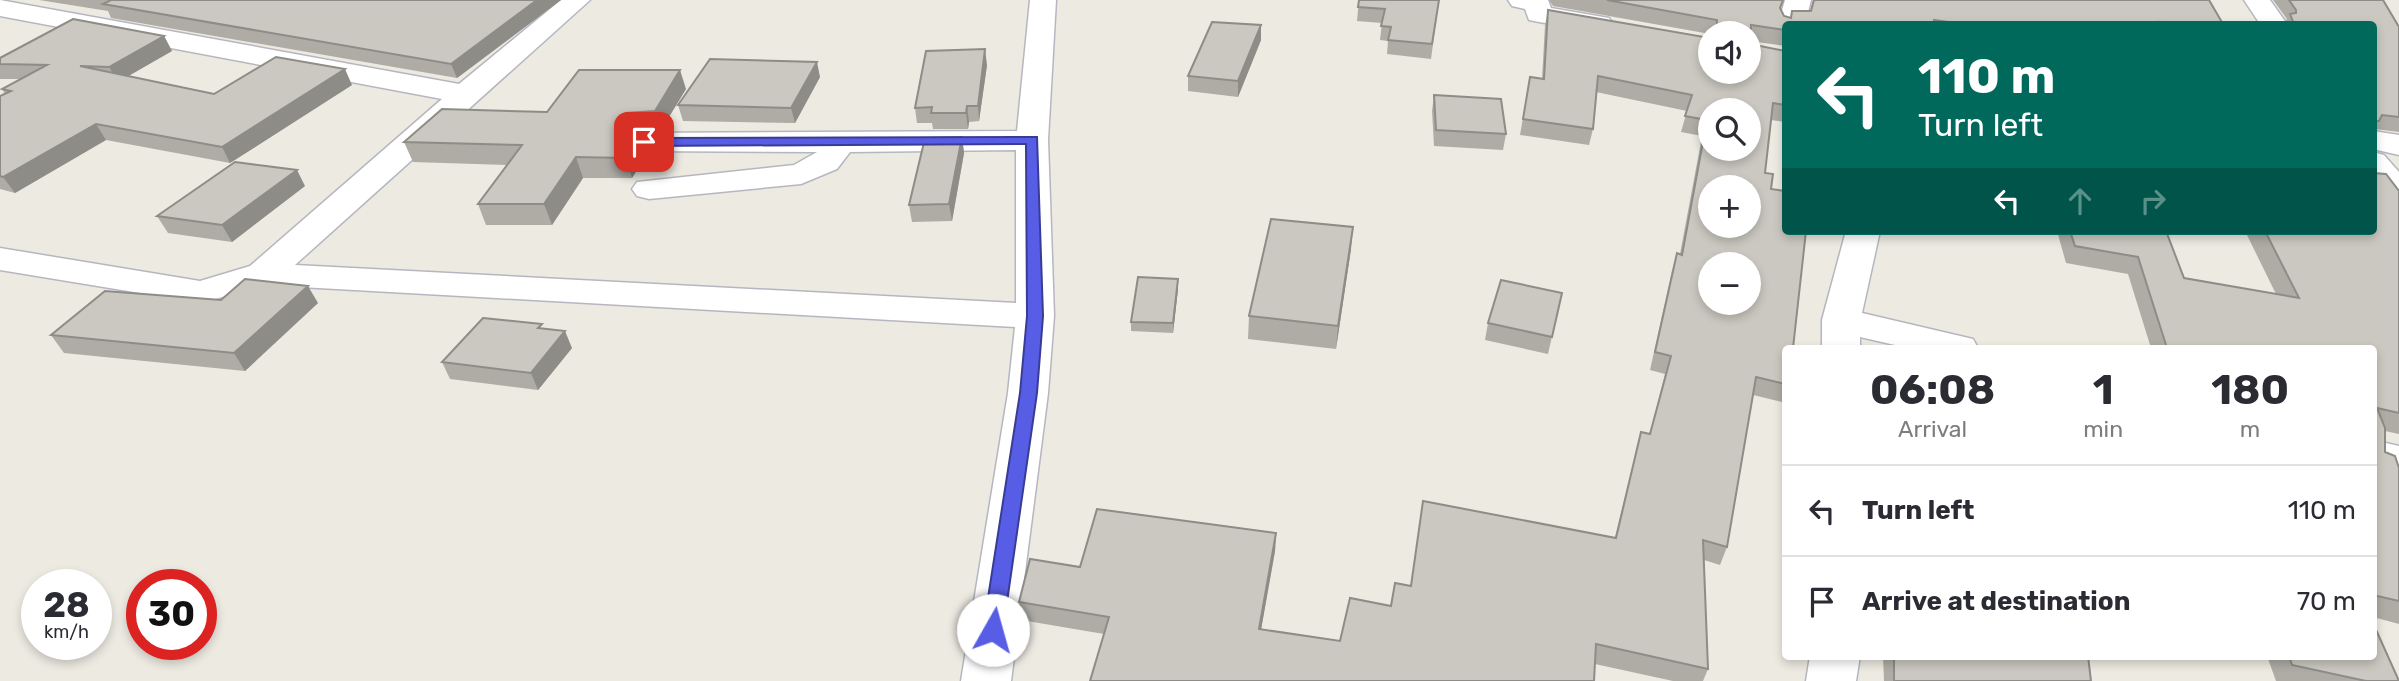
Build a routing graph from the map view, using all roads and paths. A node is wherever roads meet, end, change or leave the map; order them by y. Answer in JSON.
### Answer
{"nodes":[{"id":1,"x":576,"y":0,"type":"edge"},
{"id":2,"x":1042,"y":0,"type":"edge"},
{"id":3,"x":1798,"y":0,"type":"edge"},
{"id":4,"x":2257,"y":0,"type":"edge"},
{"id":5,"x":1532,"y":1,"type":"edge"},
{"id":6,"x":0,"y":8,"type":"edge"},
{"id":7,"x":1793,"y":21,"type":"edge"},
{"id":8,"x":2271,"y":21,"type":"edge"},
{"id":9,"x":1631,"y":30,"type":"edge"},
{"id":10,"x":465,"y":94,"type":"junction"},
{"id":11,"x":1032,"y":140,"type":"junction"},
{"id":12,"x":2377,"y":141,"type":"edge"},
{"id":13,"x":644,"y":142,"type":"dead end"},
{"id":14,"x":841,"y":143,"type":"junction"},
{"id":15,"x":2399,"y":145,"type":"edge"},
{"id":16,"x":2377,"y":167,"type":"edge"},
{"id":17,"x":649,"y":189,"type":"dead end"},
{"id":18,"x":2399,"y":192,"type":"edge"},
{"id":19,"x":1862,"y":235,"type":"edge"},
{"id":20,"x":0,"y":259,"type":"edge"},
{"id":21,"x":263,"y":274,"type":"junction"},
{"id":22,"x":1035,"y":316,"type":"junction"},
{"id":23,"x":1841,"y":334,"type":"edge"},
{"id":24,"x":1934,"y":345,"type":"edge"},
{"id":25,"x":2377,"y":456,"type":"edge"},
{"id":26,"x":2399,"y":461,"type":"edge"},
{"id":27,"x":1834,"y":660,"type":"edge"},
{"id":28,"x":986,"y":681,"type":"edge"},
{"id":29,"x":1831,"y":681,"type":"edge"}],
"edges":[{"from":1,"to":10,"type":"street"},
{"from":2,"to":11,"type":"street"},
{"from":3,"to":7,"type":"street"},
{"from":4,"to":8,"type":"street"},
{"from":5,"to":9,"type":"street"},
{"from":6,"to":10,"type":"street"},
{"from":10,"to":21,"type":"street"},
{"from":11,"to":14,"type":"street"},
{"from":11,"to":22,"type":"street"},
{"from":12,"to":15,"type":"street"},
{"from":13,"to":14,"type":"street"},
{"from":14,"to":17,"type":"street"},
{"from":16,"to":18,"type":"street"},
{"from":19,"to":23,"type":"street"},
{"from":20,"to":21,"type":"street"},
{"from":21,"to":22,"type":"street"},
{"from":22,"to":28,"type":"street"},
{"from":23,"to":24,"type":"street"},
{"from":25,"to":26,"type":"street"},
{"from":27,"to":29,"type":"street"}]}
